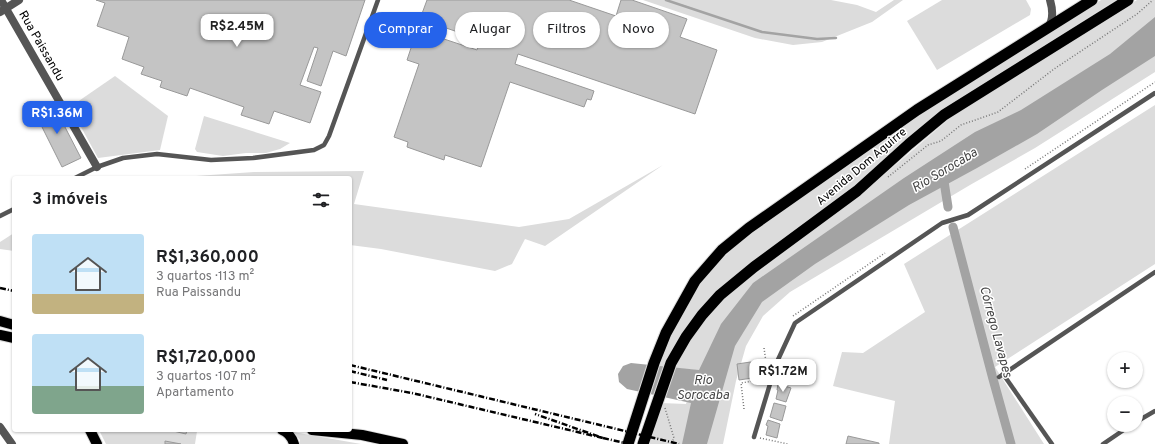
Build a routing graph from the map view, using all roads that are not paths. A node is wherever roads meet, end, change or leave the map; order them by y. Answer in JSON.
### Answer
{"nodes":[{"id":1,"x":1,"y":0,"type":"edge"},
{"id":2,"x":19,"y":0,"type":"edge"},
{"id":3,"x":378,"y":0,"type":"edge"},
{"id":4,"x":1050,"y":0,"type":"edge"},
{"id":5,"x":1092,"y":0,"type":"edge"},
{"id":6,"x":1128,"y":0,"type":"edge"},
{"id":7,"x":3,"y":10,"type":"edge"},
{"id":8,"x":1048,"y":28,"type":"junction"},
{"id":9,"x":1155,"y":93,"type":"edge"},
{"id":10,"x":97,"y":167,"type":"junction"},
{"id":11,"x":79,"y":176,"type":"edge"},
{"id":12,"x":12,"y":210,"type":"edge"},
{"id":13,"x":0,"y":216,"type":"edge"},
{"id":14,"x":1155,"y":272,"type":"edge"},
{"id":15,"x":0,"y":322,"type":"edge"},
{"id":16,"x":12,"y":325,"type":"edge"},
{"id":17,"x":0,"y":335,"type":"edge"},
{"id":18,"x":12,"y":338,"type":"edge"},
{"id":19,"x":1155,"y":411,"type":"edge"},
{"id":20,"x":1143,"y":418,"type":"edge"},
{"id":21,"x":0,"y":427,"type":"edge"},
{"id":22,"x":91,"y":432,"type":"edge"},
{"id":23,"x":287,"y":432,"type":"edge"},
{"id":24,"x":332,"y":432,"type":"edge"},
{"id":25,"x":1120,"y":432,"type":"edge"},
{"id":26,"x":754,"y":437,"type":"dead end"},
{"id":27,"x":644,"y":442,"type":"edge"},
{"id":28,"x":12,"y":444,"type":"edge"},
{"id":29,"x":97,"y":444,"type":"edge"},
{"id":30,"x":294,"y":444,"type":"edge"},
{"id":31,"x":403,"y":444,"type":"edge"},
{"id":32,"x":628,"y":444,"type":"edge"},
{"id":33,"x":1052,"y":444,"type":"edge"},
{"id":34,"x":1102,"y":444,"type":"edge"}],
"edges":[{"from":1,"to":7,"type":"street","name":"Rua Paissandu"},
{"from":2,"to":7,"type":"street"},
{"from":3,"to":10,"type":"lane"},
{"from":4,"to":8,"type":"street"},
{"from":5,"to":8,"type":"highway","name":"Avenida Dom Aguirre"},
{"from":6,"to":27,"type":"highway","name":"Avenida Dom Aguirre"},
{"from":7,"to":10,"type":"street","name":"Rua Paissandu"},
{"from":8,"to":32,"type":"highway","name":"Avenida Dom Aguirre"},
{"from":9,"to":26,"type":"lane"},
{"from":10,"to":11,"type":"lane"},
{"from":12,"to":13,"type":"lane"},
{"from":14,"to":33,"type":"lane"},
{"from":15,"to":16,"type":"main road"},
{"from":17,"to":18,"type":"main road"},
{"from":19,"to":20,"type":"lane"},
{"from":21,"to":28,"type":"street"},
{"from":22,"to":29,"type":"main road"},
{"from":23,"to":30,"type":"main road"},
{"from":24,"to":31,"type":"main road"},
{"from":25,"to":34,"type":"lane"}]}
